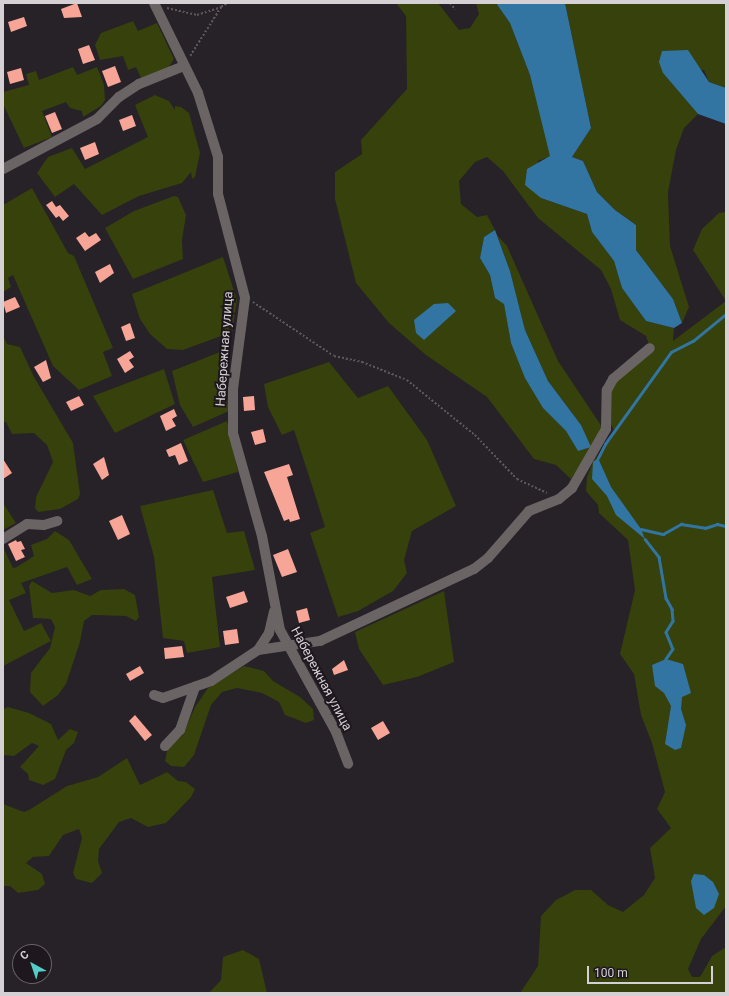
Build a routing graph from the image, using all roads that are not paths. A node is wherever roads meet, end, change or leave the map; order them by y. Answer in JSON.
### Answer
{"nodes":[{"id":1,"x":154,"y":4,"type":"edge"},
{"id":2,"x":184,"y":66,"type":"junction"},
{"id":3,"x":3,"y":169,"type":"edge"},
{"id":4,"x":650,"y":348,"type":"dead end"},
{"id":5,"x":57,"y":520,"type":"dead end"},
{"id":6,"x":3,"y":539,"type":"edge"},
{"id":7,"x":274,"y":605,"type":"junction"},
{"id":8,"x":286,"y":646,"type":"junction"},
{"id":9,"x":258,"y":650,"type":"junction"},
{"id":10,"x":195,"y":687,"type":"junction"},
{"id":11,"x":154,"y":695,"type":"dead end"},
{"id":12,"x":165,"y":746,"type":"dead end"},
{"id":13,"x":348,"y":764,"type":"dead end"}],
"edges":[{"from":1,"to":2,"type":"street","name":"Набережная улица"},
{"from":2,"to":3,"type":"street"},
{"from":2,"to":7,"type":"street","name":"Набережная улица"},
{"from":4,"to":8,"type":"street"},
{"from":5,"to":6,"type":"street"},
{"from":7,"to":8,"type":"street","name":"Набережная улица"},
{"from":7,"to":9,"type":"street"},
{"from":8,"to":9,"type":"street"},
{"from":8,"to":13,"type":"street","name":"Набережная улица"},
{"from":9,"to":10,"type":"street"},
{"from":10,"to":11,"type":"street"},
{"from":10,"to":12,"type":"street"}]}
